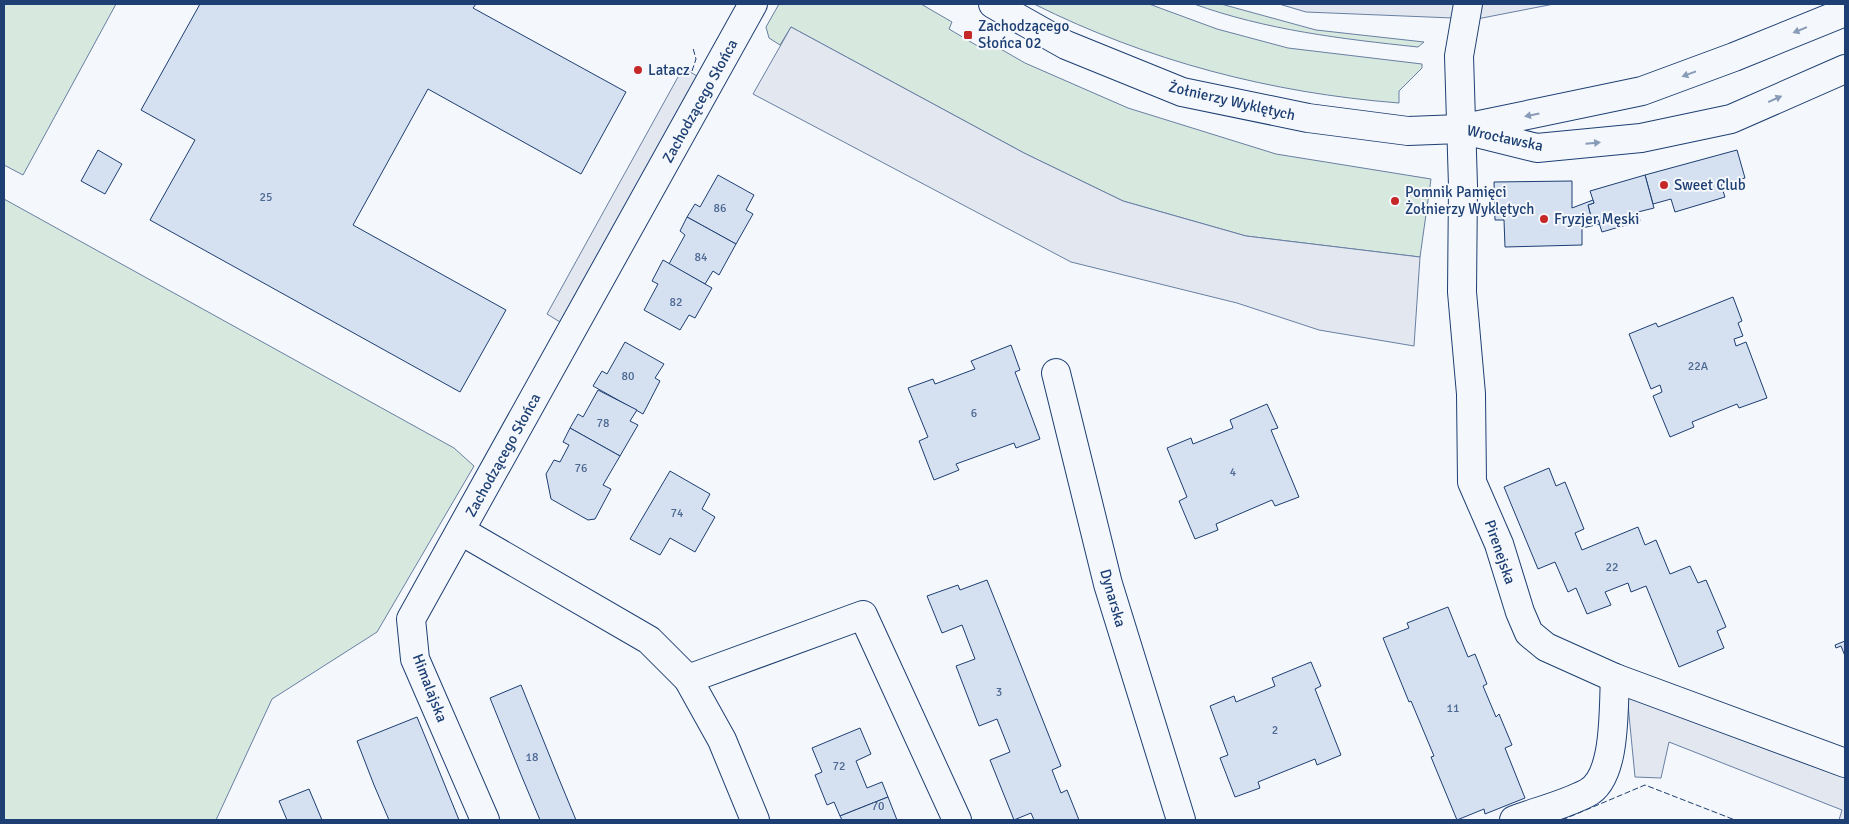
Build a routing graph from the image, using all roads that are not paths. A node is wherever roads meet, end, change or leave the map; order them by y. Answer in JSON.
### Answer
{"nodes":[{"id":1,"x":754,"y":4,"type":"edge"},
{"id":2,"x":993,"y":4,"type":"edge"},
{"id":3,"x":1468,"y":4,"type":"edge"},
{"id":4,"x":1845,"y":12,"type":"edge"},
{"id":5,"x":1845,"y":69,"type":"edge"},
{"id":6,"x":1460,"y":129,"type":"junction"},
{"id":7,"x":1056,"y":373,"type":"dead end"},
{"id":8,"x":461,"y":531,"type":"junction"},
{"id":9,"x":1615,"y":678,"type":"junction"},
{"id":10,"x":688,"y":679,"type":"junction"},
{"id":11,"x":1845,"y":763,"type":"edge"},
{"id":12,"x":486,"y":820,"type":"edge"},
{"id":13,"x":755,"y":820,"type":"edge"},
{"id":14,"x":957,"y":820,"type":"edge"},
{"id":15,"x":1180,"y":820,"type":"edge"},
{"id":16,"x":1514,"y":820,"type":"edge"}],
"edges":[{"from":1,"to":8,"type":"street","name":"Zachodzącego Słońca"},
{"from":2,"to":6,"type":"street","name":"Żołnierzy Wyklętych"},
{"from":3,"to":6,"type":"street","name":"Pirenejska"},
{"from":4,"to":6,"type":"street","name":"Wrocławska","one_way":true},
{"from":6,"to":5,"type":"street","name":"Wrocławska","one_way":true},
{"from":6,"to":9,"type":"street","name":"Pirenejska"},
{"from":7,"to":15,"type":"street","name":"Dynarska"},
{"from":8,"to":10,"type":"street","name":"Zachodzącego Słońca"},
{"from":8,"to":12,"type":"street","name":"Himalajska"},
{"from":9,"to":11,"type":"street","name":"Pirenejska"},
{"from":9,"to":16,"type":"street"},
{"from":10,"to":13,"type":"street","name":"Zachodzącego Słońca"},
{"from":10,"to":14,"type":"street"}]}
